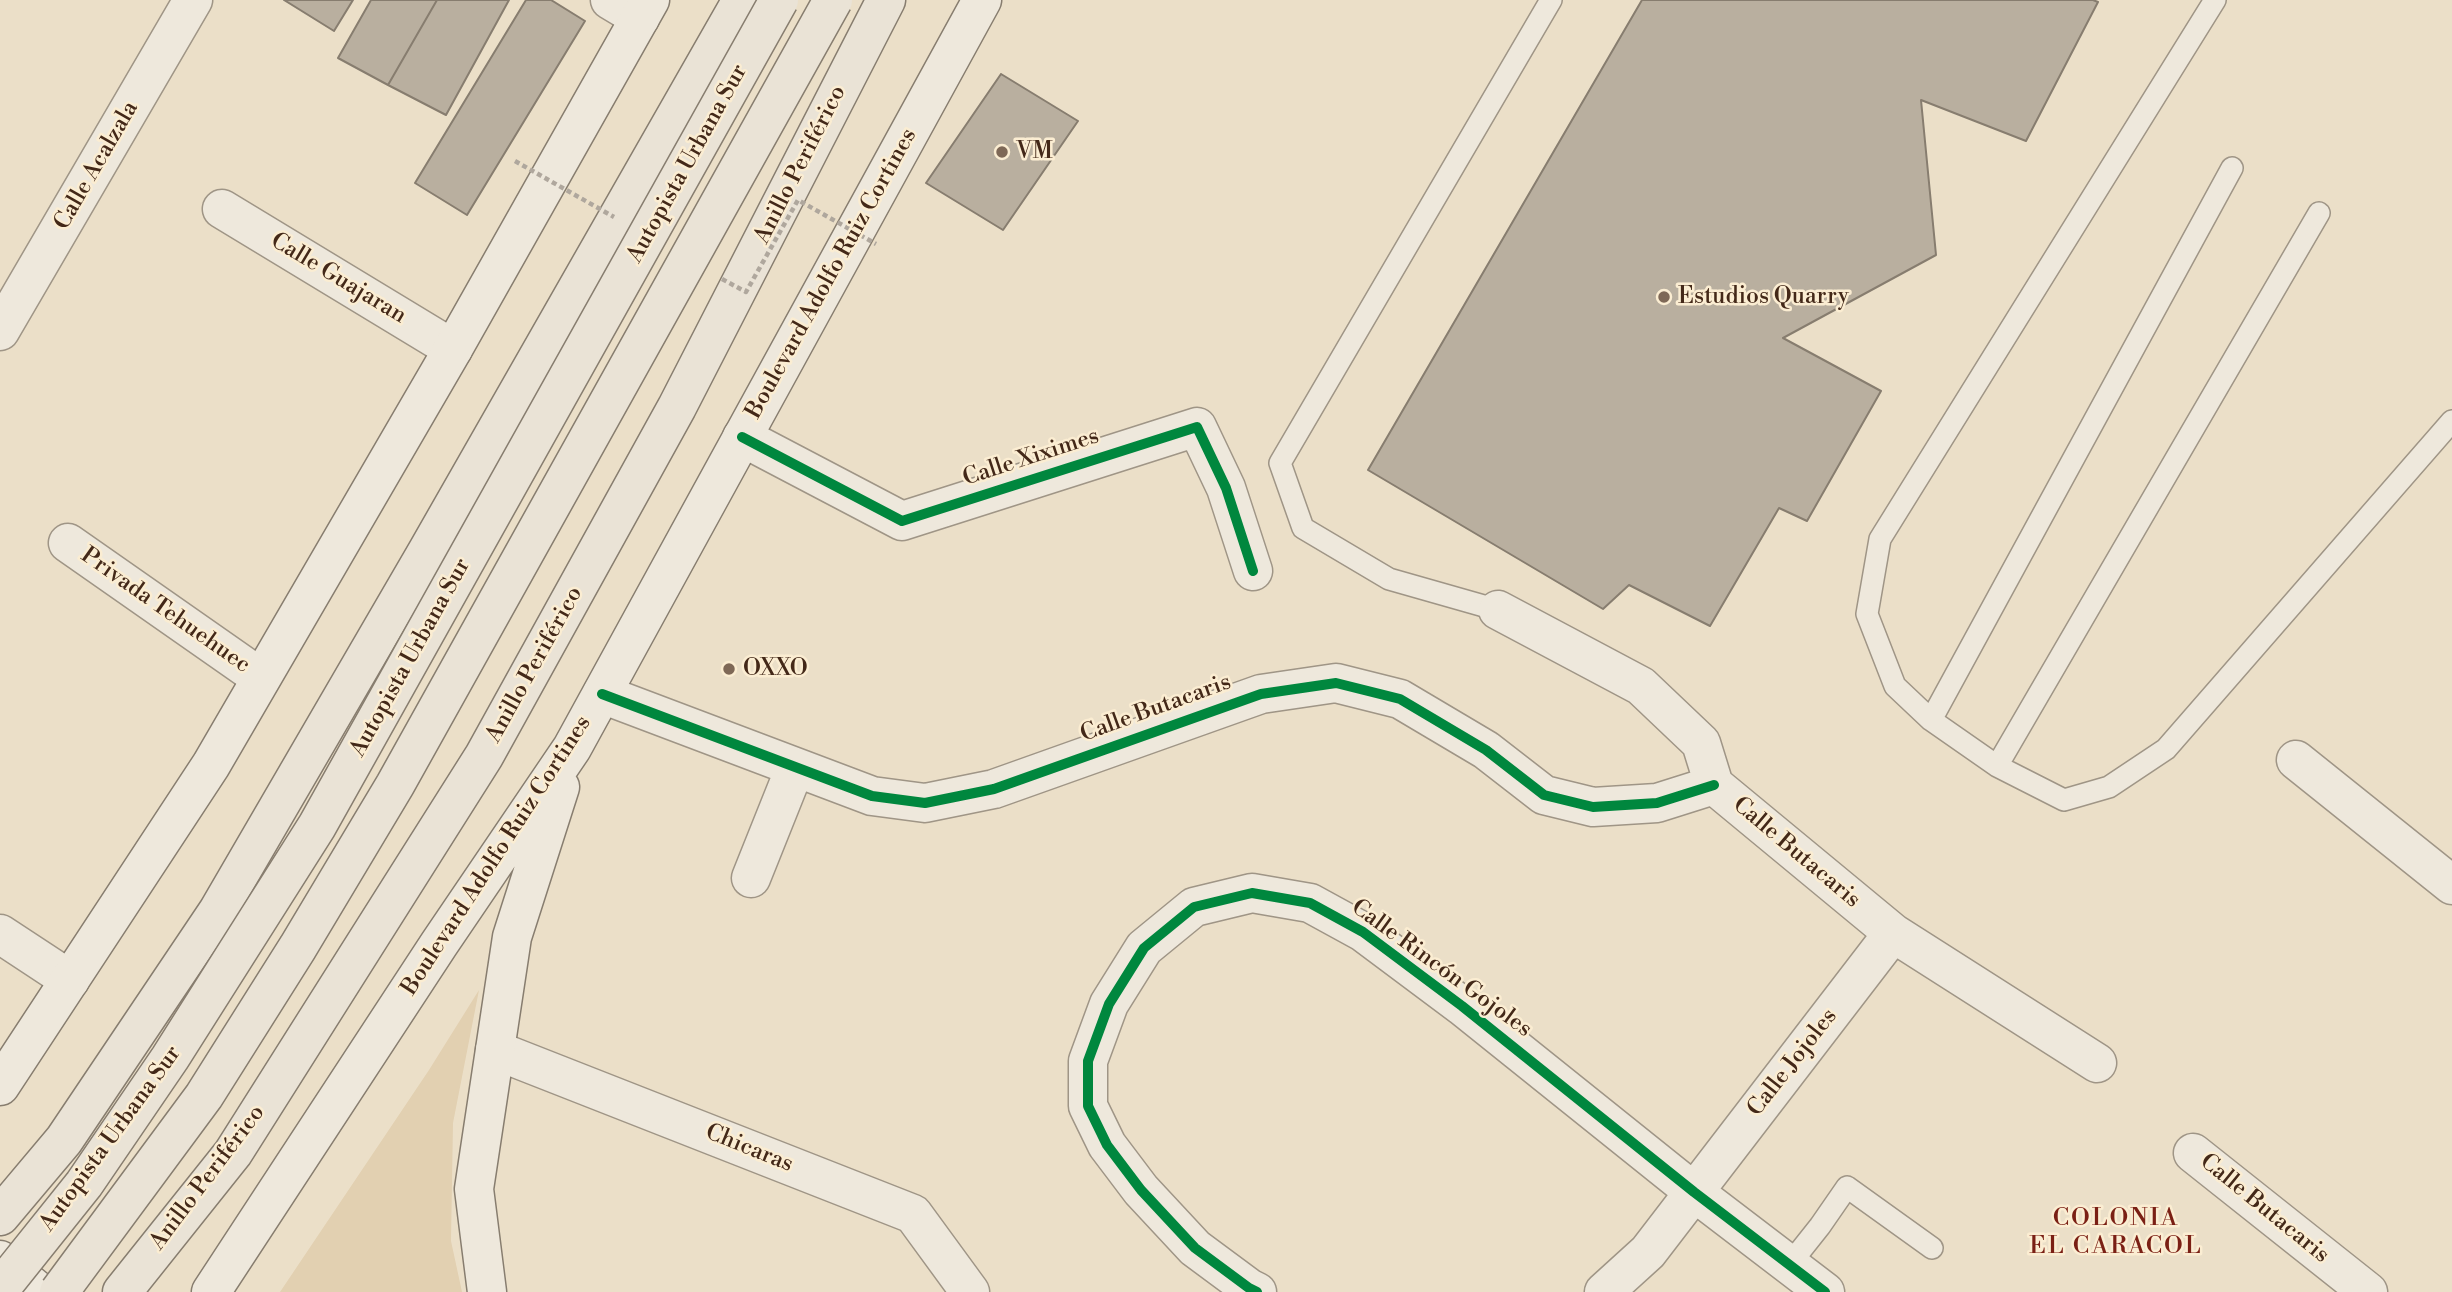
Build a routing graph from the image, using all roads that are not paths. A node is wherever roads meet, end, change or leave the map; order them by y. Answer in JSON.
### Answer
{"nodes":[{"id":1,"x":193,"y":0,"type":"edge"},
{"id":2,"x":742,"y":0,"type":"edge"},
{"id":3,"x":779,"y":0,"type":"edge"},
{"id":4,"x":833,"y":0,"type":"edge"},
{"id":5,"x":886,"y":0,"type":"edge"},
{"id":6,"x":982,"y":0,"type":"edge"},
{"id":7,"x":1551,"y":0,"type":"edge"},
{"id":8,"x":2215,"y":0,"type":"edge"},
{"id":9,"x":633,"y":6,"type":"edge"},
{"id":10,"x":2232,"y":168,"type":"dead end"},
{"id":11,"x":222,"y":209,"type":"dead end"},
{"id":12,"x":2319,"y":213,"type":"dead end"},
{"id":13,"x":0,"y":331,"type":"edge"},
{"id":14,"x":453,"y":349,"type":"junction"},
{"id":15,"x":2452,"y":421,"type":"edge"},
{"id":16,"x":742,"y":437,"type":"junction"},
{"id":17,"x":68,"y":543,"type":"dead end"},
{"id":18,"x":1253,"y":571,"type":"dead end"},
{"id":19,"x":1498,"y":610,"type":"joint"},
{"id":20,"x":261,"y":678,"type":"junction"},
{"id":21,"x":601,"y":694,"type":"junction"},
{"id":22,"x":1931,"y":720,"type":"junction"},
{"id":23,"x":572,"y":748,"type":"junction"},
{"id":24,"x":2296,"y":760,"type":"dead end"},
{"id":25,"x":1997,"y":766,"type":"junction"},
{"id":26,"x":795,"y":768,"type":"junction"},
{"id":27,"x":1714,"y":786,"type":"junction"},
{"id":28,"x":751,"y":878,"type":"dead end"},
{"id":29,"x":2452,"y":885,"type":"edge"},
{"id":30,"x":1893,"y":933,"type":"junction"},
{"id":31,"x":0,"y":934,"type":"edge"},
{"id":32,"x":70,"y":980,"type":"junction"},
{"id":33,"x":495,"y":1050,"type":"junction"},
{"id":34,"x":2097,"y":1063,"type":"dead end"},
{"id":35,"x":0,"y":1086,"type":"edge"},
{"id":36,"x":2193,"y":1153,"type":"dead end"},
{"id":37,"x":1694,"y":1192,"type":"junction"},
{"id":38,"x":0,"y":1216,"type":"edge"},
{"id":39,"x":1932,"y":1248,"type":"dead end"},
{"id":40,"x":0,"y":1260,"type":"edge"},
{"id":41,"x":1789,"y":1265,"type":"junction"},
{"id":42,"x":0,"y":1289,"type":"edge"},
{"id":43,"x":39,"y":1292,"type":"edge"},
{"id":44,"x":59,"y":1292,"type":"edge"},
{"id":45,"x":122,"y":1292,"type":"edge"},
{"id":46,"x":211,"y":1292,"type":"edge"},
{"id":47,"x":487,"y":1292,"type":"edge"},
{"id":48,"x":970,"y":1292,"type":"edge"},
{"id":49,"x":1257,"y":1292,"type":"edge"},
{"id":50,"x":1604,"y":1292,"type":"edge"},
{"id":51,"x":1825,"y":1292,"type":"edge"},
{"id":52,"x":2368,"y":1292,"type":"edge"}],
"edges":[{"from":1,"to":13,"type":"street","name":"Calle Acalzala"},
{"from":2,"to":38,"type":"highway"},
{"from":3,"to":42,"type":"highway","name":"Autopista Urbana Sur","bridge":true},
{"from":4,"to":44,"type":"highway","name":"Autopista Urbana Sur","bridge":true},
{"from":5,"to":45,"type":"highway","name":"Anillo Periférico"},
{"from":6,"to":16,"type":"street","name":"Boulevard Adolfo Ruiz Cortines"},
{"from":7,"to":19,"type":"lane"},
{"from":8,"to":22,"type":"lane"},
{"from":9,"to":14,"type":"street"},
{"from":10,"to":22,"type":"lane"},
{"from":11,"to":14,"type":"street","name":"Calle Guajaran"},
{"from":12,"to":25,"type":"lane"},
{"from":14,"to":20,"type":"street"},
{"from":15,"to":25,"type":"lane"},
{"from":16,"to":18,"type":"street","name":"Calle Xiximes"},
{"from":16,"to":21,"type":"street","name":"Boulevard Adolfo Ruiz Cortines"},
{"from":17,"to":20,"type":"street","name":"Privada Tehuehuec"},
{"from":19,"to":27,"type":"street"},
{"from":20,"to":32,"type":"street"},
{"from":21,"to":23,"type":"street","name":"Boulevard Adolfo Ruiz Cortines"},
{"from":21,"to":26,"type":"street","name":"Calle Butacaris"},
{"from":22,"to":25,"type":"lane"},
{"from":23,"to":33,"type":"street"},
{"from":23,"to":46,"type":"street","name":"Boulevard Adolfo Ruiz Cortines"},
{"from":24,"to":29,"type":"street"},
{"from":26,"to":27,"type":"street","name":"Calle Butacaris"},
{"from":26,"to":28,"type":"street"},
{"from":27,"to":30,"type":"street","name":"Calle Butacaris"},
{"from":30,"to":34,"type":"street","name":"Calle Butacaris"},
{"from":30,"to":37,"type":"street","name":"Calle Jojoles"},
{"from":31,"to":32,"type":"street"},
{"from":32,"to":35,"type":"street"},
{"from":33,"to":47,"type":"street"},
{"from":33,"to":48,"type":"street","name":"Chicaras"},
{"from":36,"to":52,"type":"street","name":"Calle Butacaris"},
{"from":37,"to":41,"type":"street","name":"Calle Rincón Gojoles"},
{"from":37,"to":49,"type":"street","name":"Calle Rincón Gojoles"},
{"from":37,"to":50,"type":"street"},
{"from":39,"to":41,"type":"lane"},
{"from":40,"to":43,"type":"street"},
{"from":41,"to":51,"type":"street","name":"Calle Rincón Gojoles"}]}
